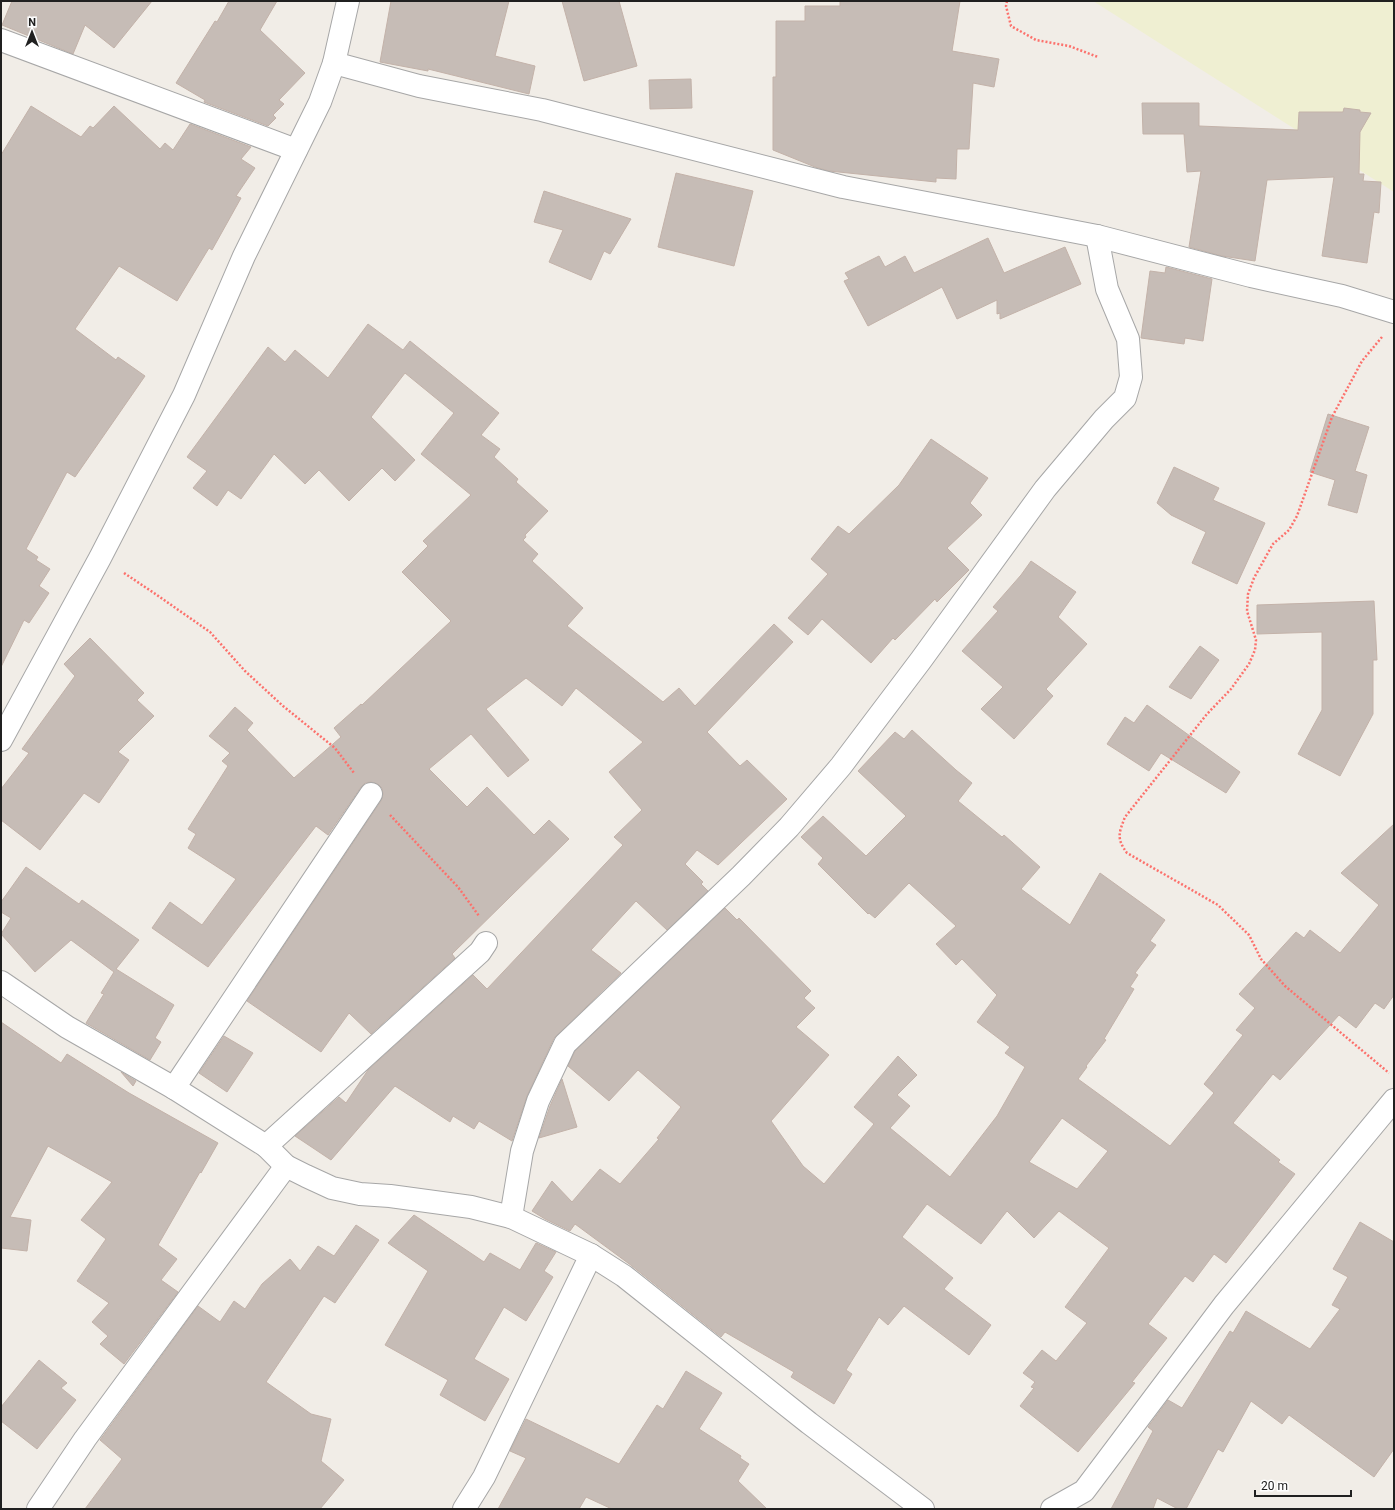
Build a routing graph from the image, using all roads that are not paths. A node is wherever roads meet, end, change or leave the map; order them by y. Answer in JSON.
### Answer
{"nodes":[{"id":1,"x":348,"y":1,"type":"edge"},
{"id":2,"x":1,"y":40,"type":"edge"},
{"id":3,"x":334,"y":63,"type":"junction"},
{"id":4,"x":296,"y":150,"type":"junction"},
{"id":5,"x":1097,"y":236,"type":"junction"},
{"id":6,"x":1394,"y":312,"type":"edge"},
{"id":7,"x":1,"y":740,"type":"edge"},
{"id":8,"x":371,"y":794,"type":"road end"},
{"id":9,"x":486,"y":943,"type":"road end"},
{"id":10,"x":1,"y":982,"type":"edge"},
{"id":11,"x":174,"y":1088,"type":"junction"},
{"id":12,"x":1394,"y":1100,"type":"edge"},
{"id":13,"x":266,"y":1146,"type":"junction"},
{"id":14,"x":286,"y":1166,"type":"junction"},
{"id":15,"x":510,"y":1217,"type":"junction"},
{"id":16,"x":591,"y":1255,"type":"junction"},
{"id":17,"x":918,"y":1507,"type":"edge"},
{"id":18,"x":38,"y":1509,"type":"edge"},
{"id":19,"x":464,"y":1509,"type":"edge"},
{"id":20,"x":1052,"y":1509,"type":"edge"}],
"edges":[{"from":1,"to":3,"type":"street"},
{"from":2,"to":4,"type":"street"},
{"from":3,"to":4,"type":"street"},
{"from":3,"to":5,"type":"street"},
{"from":4,"to":7,"type":"street"},
{"from":5,"to":6,"type":"street"},
{"from":5,"to":15,"type":"street"},
{"from":8,"to":11,"type":"street"},
{"from":9,"to":13,"type":"street"},
{"from":10,"to":11,"type":"street"},
{"from":11,"to":13,"type":"street"},
{"from":12,"to":20,"type":"street"},
{"from":13,"to":14,"type":"street"},
{"from":14,"to":15,"type":"street"},
{"from":14,"to":18,"type":"street"},
{"from":15,"to":16,"type":"street"},
{"from":16,"to":17,"type":"street"},
{"from":16,"to":19,"type":"street"}]}
